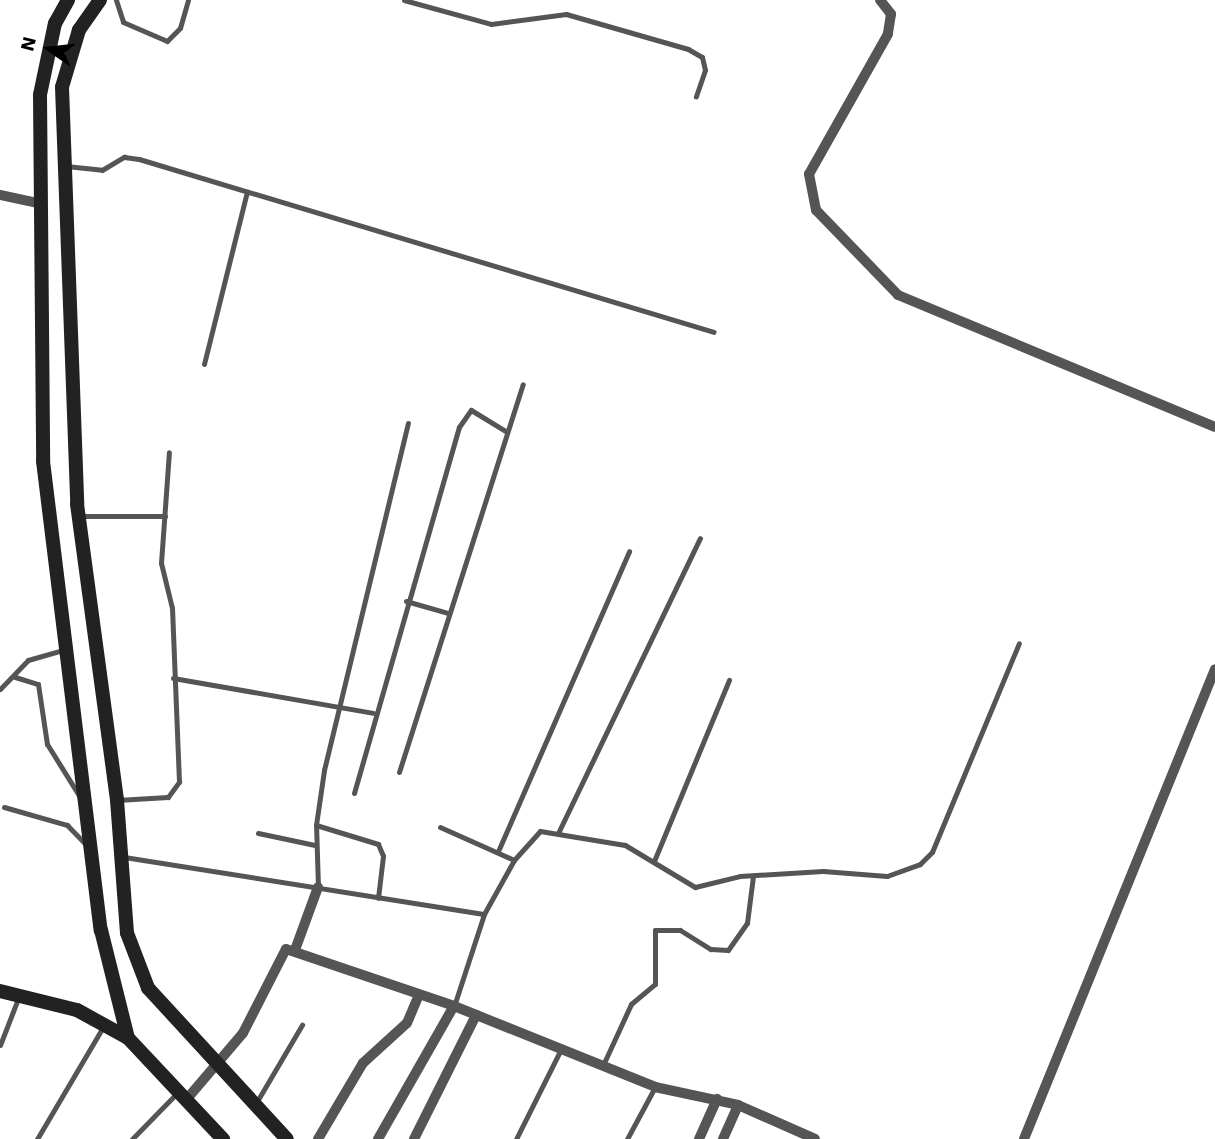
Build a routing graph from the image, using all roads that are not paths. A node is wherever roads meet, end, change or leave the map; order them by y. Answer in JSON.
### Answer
{"nodes":[{"id":1,"x":68,"y":0,"type":"edge"},
{"id":2,"x":100,"y":0,"type":"edge"},
{"id":3,"x":117,"y":0,"type":"edge"},
{"id":4,"x":188,"y":0,"type":"edge"},
{"id":5,"x":404,"y":0,"type":"edge"},
{"id":6,"x":880,"y":0,"type":"edge"},
{"id":7,"x":696,"y":96,"type":"dead end"},
{"id":8,"x":66,"y":166,"type":"junction"},
{"id":9,"x":247,"y":192,"type":"junction"},
{"id":10,"x":0,"y":195,"type":"edge"},
{"id":11,"x":38,"y":203,"type":"junction"},
{"id":12,"x":715,"y":332,"type":"dead end"},
{"id":13,"x":204,"y":365,"type":"dead end"},
{"id":14,"x":523,"y":384,"type":"dead end"},
{"id":15,"x":408,"y":423,"type":"dead end"},
{"id":16,"x":1215,"y":427,"type":"edge"},
{"id":17,"x":507,"y":432,"type":"junction"},
{"id":18,"x":169,"y":452,"type":"dead end"},
{"id":19,"x":78,"y":516,"type":"junction"},
{"id":20,"x":165,"y":516,"type":"junction"},
{"id":21,"x":700,"y":538,"type":"dead end"},
{"id":22,"x":629,"y":551,"type":"dead end"},
{"id":23,"x":406,"y":601,"type":"junction"},
{"id":24,"x":448,"y":613,"type":"junction"},
{"id":25,"x":1019,"y":643,"type":"dead end"},
{"id":26,"x":62,"y":650,"type":"junction"},
{"id":27,"x":1215,"y":669,"type":"edge"},
{"id":28,"x":15,"y":677,"type":"junction"},
{"id":29,"x":173,"y":678,"type":"junction"},
{"id":30,"x":729,"y":680,"type":"dead end"},
{"id":31,"x":0,"y":690,"type":"edge"},
{"id":32,"x":337,"y":706,"type":"junction"},
{"id":33,"x":373,"y":713,"type":"junction"},
{"id":34,"x":399,"y":772,"type":"dead end"},
{"id":35,"x":355,"y":793,"type":"dead end"},
{"id":36,"x":117,"y":800,"type":"junction"},
{"id":37,"x":83,"y":803,"type":"junction"},
{"id":38,"x":4,"y":807,"type":"dead end"},
{"id":39,"x":316,"y":825,"type":"junction"},
{"id":40,"x":440,"y":827,"type":"dead end"},
{"id":41,"x":559,"y":831,"type":"junction"},
{"id":42,"x":258,"y":833,"type":"dead end"},
{"id":43,"x":315,"y":845,"type":"junction"},
{"id":44,"x":90,"y":849,"type":"junction"},
{"id":45,"x":499,"y":849,"type":"junction"},
{"id":46,"x":121,"y":856,"type":"junction"},
{"id":47,"x":514,"y":860,"type":"junction"},
{"id":48,"x":654,"y":861,"type":"junction"},
{"id":49,"x":753,"y":876,"type":"junction"},
{"id":50,"x":318,"y":887,"type":"junction"},
{"id":51,"x":378,"y":898,"type":"junction"},
{"id":52,"x":484,"y":915,"type":"junction"},
{"id":53,"x":295,"y":950,"type":"junction"},
{"id":54,"x":0,"y":991,"type":"edge"},
{"id":55,"x":20,"y":994,"type":"junction"},
{"id":56,"x":419,"y":995,"type":"junction"},
{"id":57,"x":454,"y":1006,"type":"junction"},
{"id":58,"x":476,"y":1015,"type":"junction"},
{"id":59,"x":105,"y":1023,"type":"junction"},
{"id":60,"x":302,"y":1025,"type":"dead end"},
{"id":61,"x":128,"y":1038,"type":"junction"},
{"id":62,"x":0,"y":1045,"type":"edge"},
{"id":63,"x":561,"y":1049,"type":"junction"},
{"id":64,"x":601,"y":1068,"type":"junction"},
{"id":65,"x":213,"y":1072,"type":"junction"},
{"id":66,"x":654,"y":1087,"type":"junction"},
{"id":67,"x":182,"y":1096,"type":"junction"},
{"id":68,"x":717,"y":1099,"type":"junction"},
{"id":69,"x":254,"y":1105,"type":"junction"},
{"id":70,"x":738,"y":1105,"type":"junction"},
{"id":71,"x":37,"y":1139,"type":"edge"},
{"id":72,"x":132,"y":1139,"type":"edge"},
{"id":73,"x":223,"y":1139,"type":"edge"},
{"id":74,"x":287,"y":1139,"type":"edge"},
{"id":75,"x":318,"y":1139,"type":"edge"},
{"id":76,"x":378,"y":1139,"type":"edge"},
{"id":77,"x":414,"y":1139,"type":"edge"},
{"id":78,"x":516,"y":1139,"type":"edge"},
{"id":79,"x":627,"y":1139,"type":"edge"},
{"id":80,"x":699,"y":1139,"type":"edge"},
{"id":81,"x":723,"y":1139,"type":"edge"},
{"id":82,"x":815,"y":1139,"type":"edge"},
{"id":83,"x":1024,"y":1139,"type":"edge"}],
"edges":[{"from":1,"to":11,"type":"street"},
{"from":2,"to":8,"type":"street"},
{"from":3,"to":4,"type":"lane"},
{"from":5,"to":7,"type":"lane"},
{"from":6,"to":16,"type":"street"},
{"from":8,"to":9,"type":"lane"},
{"from":8,"to":19,"type":"street"},
{"from":9,"to":12,"type":"lane"},
{"from":9,"to":13,"type":"lane"},
{"from":10,"to":11,"type":"street"},
{"from":11,"to":26,"type":"street"},
{"from":14,"to":17,"type":"lane"},
{"from":15,"to":32,"type":"lane"},
{"from":17,"to":23,"type":"lane"},
{"from":17,"to":24,"type":"lane"},
{"from":18,"to":20,"type":"lane"},
{"from":19,"to":20,"type":"lane"},
{"from":19,"to":36,"type":"street"},
{"from":20,"to":29,"type":"lane"},
{"from":21,"to":41,"type":"lane"},
{"from":22,"to":45,"type":"lane"},
{"from":23,"to":24,"type":"lane"},
{"from":23,"to":33,"type":"lane"},
{"from":24,"to":34,"type":"lane"},
{"from":25,"to":49,"type":"lane"},
{"from":26,"to":28,"type":"lane"},
{"from":26,"to":37,"type":"street"},
{"from":27,"to":83,"type":"street"},
{"from":28,"to":31,"type":"lane"},
{"from":28,"to":37,"type":"lane"},
{"from":29,"to":32,"type":"lane"},
{"from":29,"to":36,"type":"lane"},
{"from":30,"to":48,"type":"lane"},
{"from":32,"to":33,"type":"lane"},
{"from":32,"to":39,"type":"lane"},
{"from":33,"to":35,"type":"lane"},
{"from":36,"to":46,"type":"street"},
{"from":37,"to":44,"type":"street"},
{"from":38,"to":44,"type":"lane"},
{"from":39,"to":43,"type":"lane"},
{"from":39,"to":51,"type":"lane"},
{"from":40,"to":45,"type":"lane"},
{"from":41,"to":47,"type":"lane"},
{"from":41,"to":48,"type":"lane"},
{"from":42,"to":43,"type":"lane"},
{"from":43,"to":50,"type":"lane"},
{"from":44,"to":61,"type":"street"},
{"from":45,"to":47,"type":"lane"},
{"from":46,"to":50,"type":"lane"},
{"from":46,"to":65,"type":"street"},
{"from":47,"to":52,"type":"lane"},
{"from":48,"to":49,"type":"lane"},
{"from":49,"to":64,"type":"lane"},
{"from":50,"to":51,"type":"lane"},
{"from":50,"to":53,"type":"street"},
{"from":51,"to":52,"type":"lane"},
{"from":52,"to":57,"type":"lane"},
{"from":53,"to":56,"type":"street"},
{"from":53,"to":65,"type":"street"},
{"from":54,"to":55,"type":"street"},
{"from":55,"to":59,"type":"street"},
{"from":55,"to":62,"type":"lane"},
{"from":56,"to":57,"type":"street"},
{"from":56,"to":75,"type":"street"},
{"from":57,"to":58,"type":"street"},
{"from":57,"to":76,"type":"street"},
{"from":58,"to":63,"type":"street"},
{"from":58,"to":77,"type":"street"},
{"from":59,"to":61,"type":"street"},
{"from":59,"to":71,"type":"lane"},
{"from":60,"to":69,"type":"lane"},
{"from":61,"to":67,"type":"street"},
{"from":63,"to":64,"type":"street"},
{"from":63,"to":78,"type":"lane"},
{"from":64,"to":66,"type":"street"},
{"from":65,"to":67,"type":"street"},
{"from":65,"to":69,"type":"street"},
{"from":66,"to":68,"type":"street"},
{"from":66,"to":79,"type":"lane"},
{"from":67,"to":72,"type":"lane"},
{"from":67,"to":73,"type":"street"},
{"from":68,"to":70,"type":"street"},
{"from":68,"to":80,"type":"street"},
{"from":69,"to":74,"type":"street"},
{"from":70,"to":81,"type":"street"},
{"from":70,"to":82,"type":"street"}]}
